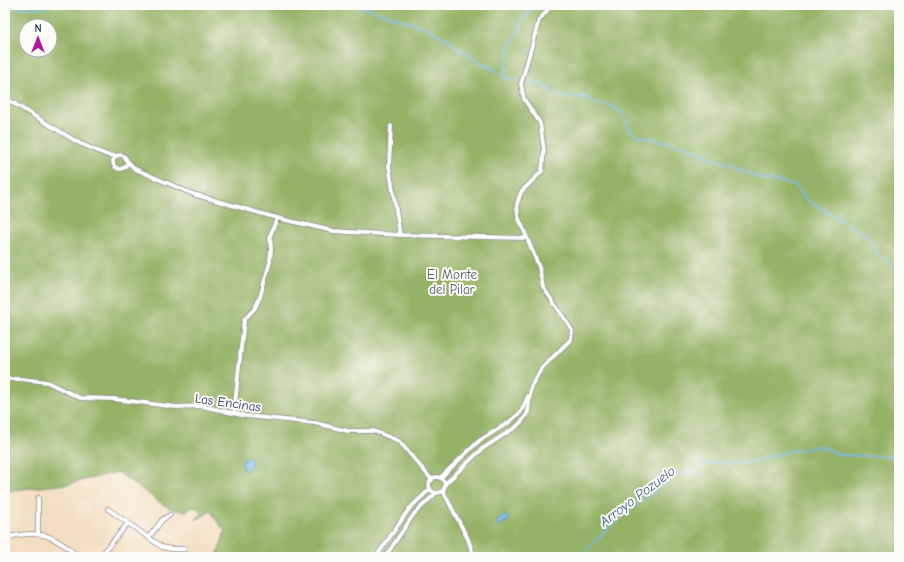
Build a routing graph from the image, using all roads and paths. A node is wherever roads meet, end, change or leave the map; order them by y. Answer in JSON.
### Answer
{"nodes":[{"id":1,"x":552,"y":5,"type":"edge"},
{"id":2,"x":5,"y":98,"type":"edge"},
{"id":3,"x":391,"y":126,"type":"dead end"},
{"id":4,"x":107,"y":156,"type":"junction"},
{"id":5,"x":117,"y":156,"type":"junction"},
{"id":6,"x":126,"y":160,"type":"junction"},
{"id":7,"x":113,"y":164,"type":"junction"},
{"id":8,"x":122,"y":168,"type":"junction"},
{"id":9,"x":134,"y":168,"type":"junction"},
{"id":10,"x":277,"y":218,"type":"junction"},
{"id":11,"x":400,"y":235,"type":"junction"},
{"id":12,"x":527,"y":238,"type":"junction"},
{"id":13,"x":5,"y":379,"type":"edge"},
{"id":14,"x":529,"y":394,"type":"junction"},
{"id":15,"x":234,"y":413,"type":"junction"},
{"id":16,"x":440,"y":478,"type":"junction"},
{"id":17,"x":432,"y":480,"type":"junction"},
{"id":18,"x":445,"y":484,"type":"junction"},
{"id":19,"x":430,"y":489,"type":"junction"},
{"id":20,"x":442,"y":492,"type":"junction"},
{"id":21,"x":436,"y":493,"type":"junction"},
{"id":22,"x":38,"y":498,"type":"dead end"},
{"id":23,"x":108,"y":509,"type":"dead end"},
{"id":24,"x":170,"y":515,"type":"dead end"},
{"id":25,"x":128,"y":523,"type":"junction"},
{"id":26,"x":38,"y":533,"type":"junction"},
{"id":27,"x":149,"y":537,"type":"junction"},
{"id":28,"x":5,"y":538,"type":"edge"},
{"id":29,"x":185,"y":549,"type":"dead end"},
{"id":30,"x":79,"y":557,"type":"edge"},
{"id":31,"x":100,"y":557,"type":"edge"},
{"id":32,"x":376,"y":557,"type":"edge"},
{"id":33,"x":385,"y":557,"type":"edge"},
{"id":34,"x":474,"y":557,"type":"edge"}],
"edges":[{"from":1,"to":12,"type":"street"},
{"from":2,"to":4,"type":"street"},
{"from":3,"to":11,"type":"street"},
{"from":4,"to":5,"type":"street"},
{"from":4,"to":7,"type":"street"},
{"from":5,"to":6,"type":"street"},
{"from":5,"to":7,"type":"street"},
{"from":6,"to":8,"type":"street"},
{"from":6,"to":9,"type":"street"},
{"from":7,"to":8,"type":"street"},
{"from":8,"to":9,"type":"street"},
{"from":9,"to":10,"type":"street"},
{"from":10,"to":11,"type":"street"},
{"from":10,"to":15,"type":"street"},
{"from":11,"to":12,"type":"street"},
{"from":12,"to":14,"type":"street"},
{"from":13,"to":15,"type":"street","name":"Las Encinas"},
{"from":14,"to":16,"type":"street"},
{"from":14,"to":18,"type":"street"},
{"from":15,"to":17,"type":"street","name":"Las Encinas"},
{"from":16,"to":17,"type":"street"},
{"from":16,"to":18,"type":"street"},
{"from":17,"to":19,"type":"street"},
{"from":18,"to":20,"type":"street"},
{"from":19,"to":21,"type":"street"},
{"from":19,"to":32,"type":"street"},
{"from":20,"to":21,"type":"street"},
{"from":20,"to":34,"type":"street"},
{"from":21,"to":33,"type":"street"},
{"from":22,"to":26,"type":"street"},
{"from":23,"to":25,"type":"street"},
{"from":24,"to":27,"type":"street"},
{"from":25,"to":27,"type":"street"},
{"from":25,"to":31,"type":"street"},
{"from":26,"to":28,"type":"street"},
{"from":26,"to":30,"type":"street"},
{"from":27,"to":29,"type":"street"}]}
